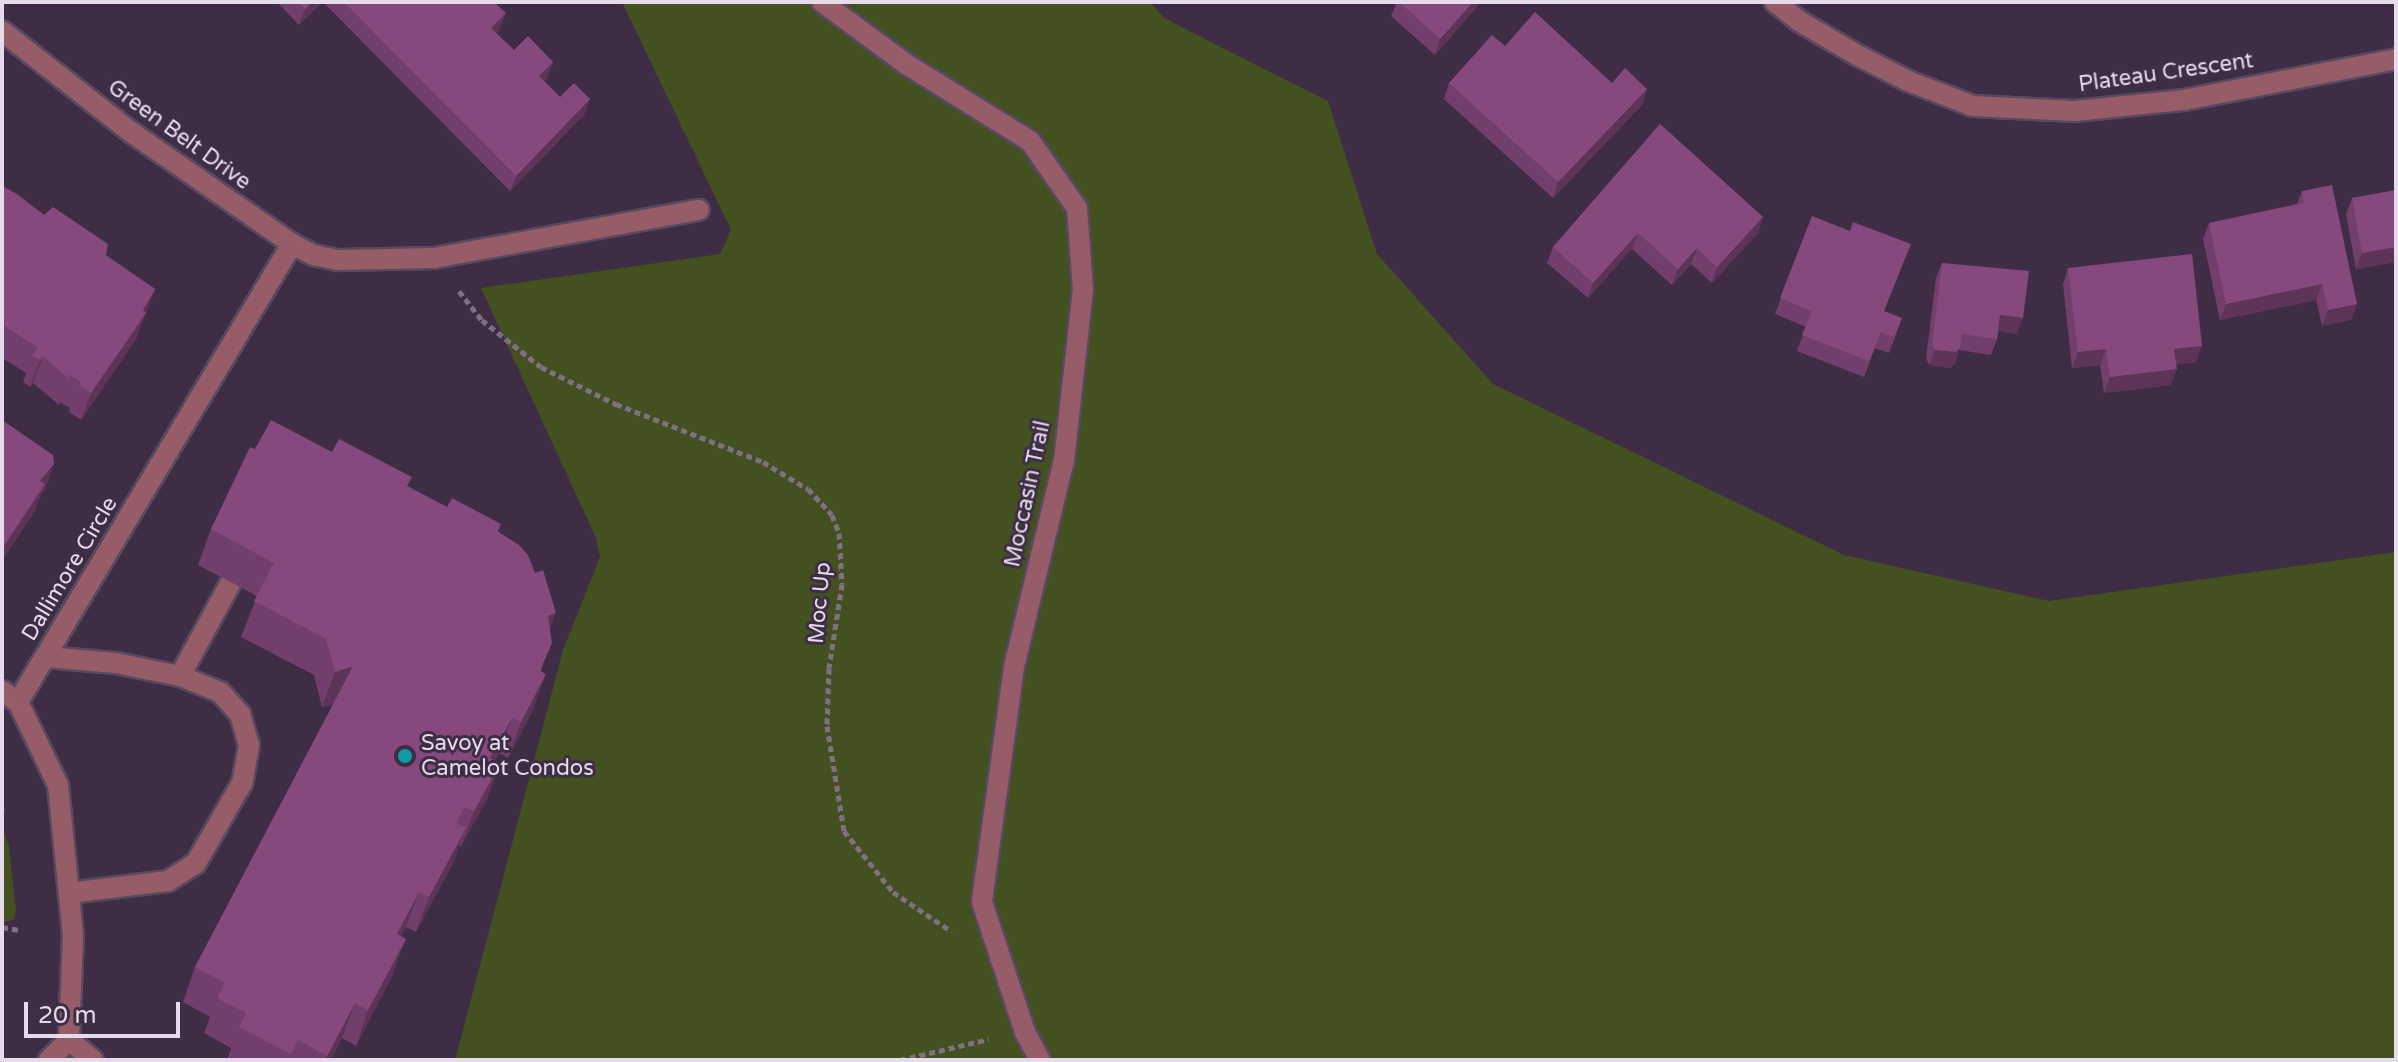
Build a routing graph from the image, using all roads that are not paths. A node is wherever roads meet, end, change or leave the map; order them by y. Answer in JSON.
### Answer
{"nodes":[{"id":1,"x":822,"y":2,"type":"edge"},
{"id":2,"x":1775,"y":2,"type":"edge"},
{"id":3,"x":2,"y":31,"type":"edge"},
{"id":4,"x":2396,"y":59,"type":"edge"},
{"id":5,"x":699,"y":210,"type":"dead end"},
{"id":6,"x":292,"y":244,"type":"junction"},
{"id":7,"x":231,"y":582,"type":"edge"},
{"id":8,"x":45,"y":657,"type":"junction"},
{"id":9,"x":180,"y":676,"type":"junction"},
{"id":10,"x":10,"y":696,"type":"edge"},
{"id":11,"x":69,"y":893,"type":"junction"},
{"id":12,"x":69,"y":1040,"type":"junction"},
{"id":13,"x":49,"y":1060,"type":"edge"},
{"id":14,"x":93,"y":1060,"type":"edge"},
{"id":15,"x":1040,"y":1060,"type":"edge"}],
"edges":[{"from":1,"to":15,"type":"street","name":"Moccasin Trail"},
{"from":2,"to":4,"type":"street","name":"Plateau Crescent"},
{"from":3,"to":6,"type":"street","name":"Green Belt Drive"},
{"from":5,"to":6,"type":"street","name":"Green Belt Drive"},
{"from":6,"to":8,"type":"street","name":"Dallimore Circle"},
{"from":7,"to":9,"type":"street"},
{"from":8,"to":9,"type":"street"},
{"from":8,"to":10,"type":"street","name":"Dallimore Circle"},
{"from":9,"to":11,"type":"street"},
{"from":10,"to":11,"type":"street","name":"Dallimore Circle"},
{"from":11,"to":12,"type":"street","name":"Dallimore Circle"},
{"from":12,"to":13,"type":"street"},
{"from":12,"to":14,"type":"street"}]}
